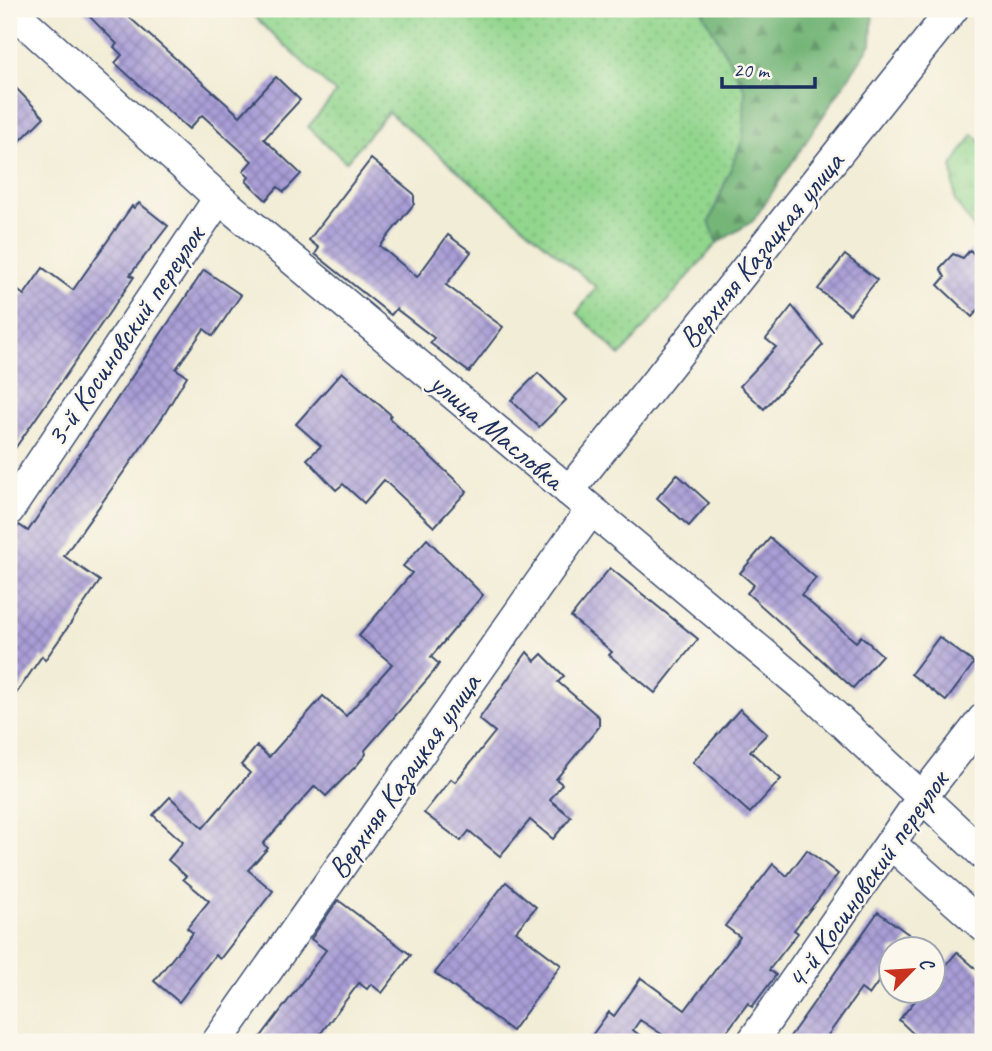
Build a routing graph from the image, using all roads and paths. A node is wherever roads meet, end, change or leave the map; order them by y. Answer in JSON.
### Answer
{"nodes":[{"id":1,"x":10,"y":9,"type":"edge"},
{"id":2,"x":953,"y":9,"type":"edge"},
{"id":3,"x":219,"y":198,"type":"junction"},
{"id":4,"x":580,"y":501,"type":"junction"},
{"id":5,"x":9,"y":510,"type":"edge"},
{"id":6,"x":983,"y":719,"type":"edge"},
{"id":7,"x":923,"y":796,"type":"junction"},
{"id":8,"x":891,"y":844,"type":"junction"},
{"id":9,"x":983,"y":854,"type":"edge"},
{"id":10,"x":983,"y":926,"type":"edge"},
{"id":11,"x":217,"y":1042,"type":"edge"},
{"id":12,"x":752,"y":1042,"type":"edge"}],
"edges":[{"from":1,"to":3,"type":"street","name":"улица Масловка"},
{"from":2,"to":4,"type":"street","name":"Верхняя Казацкая улица"},
{"from":3,"to":4,"type":"street","name":"улица Масловка"},
{"from":3,"to":5,"type":"street","name":"3-й Косиновский переулок"},
{"from":4,"to":7,"type":"street","name":"улица Масловка"},
{"from":4,"to":11,"type":"street","name":"Верхняя Казацкая улица"},
{"from":6,"to":7,"type":"street","name":"4-й Косиновский переулок"},
{"from":7,"to":8,"type":"street","name":"4-й Косиновский переулок"},
{"from":7,"to":9,"type":"street","name":"улица Масловка"},
{"from":8,"to":10,"type":"street"},
{"from":8,"to":12,"type":"street","name":"4-й Косиновский переулок"}]}
